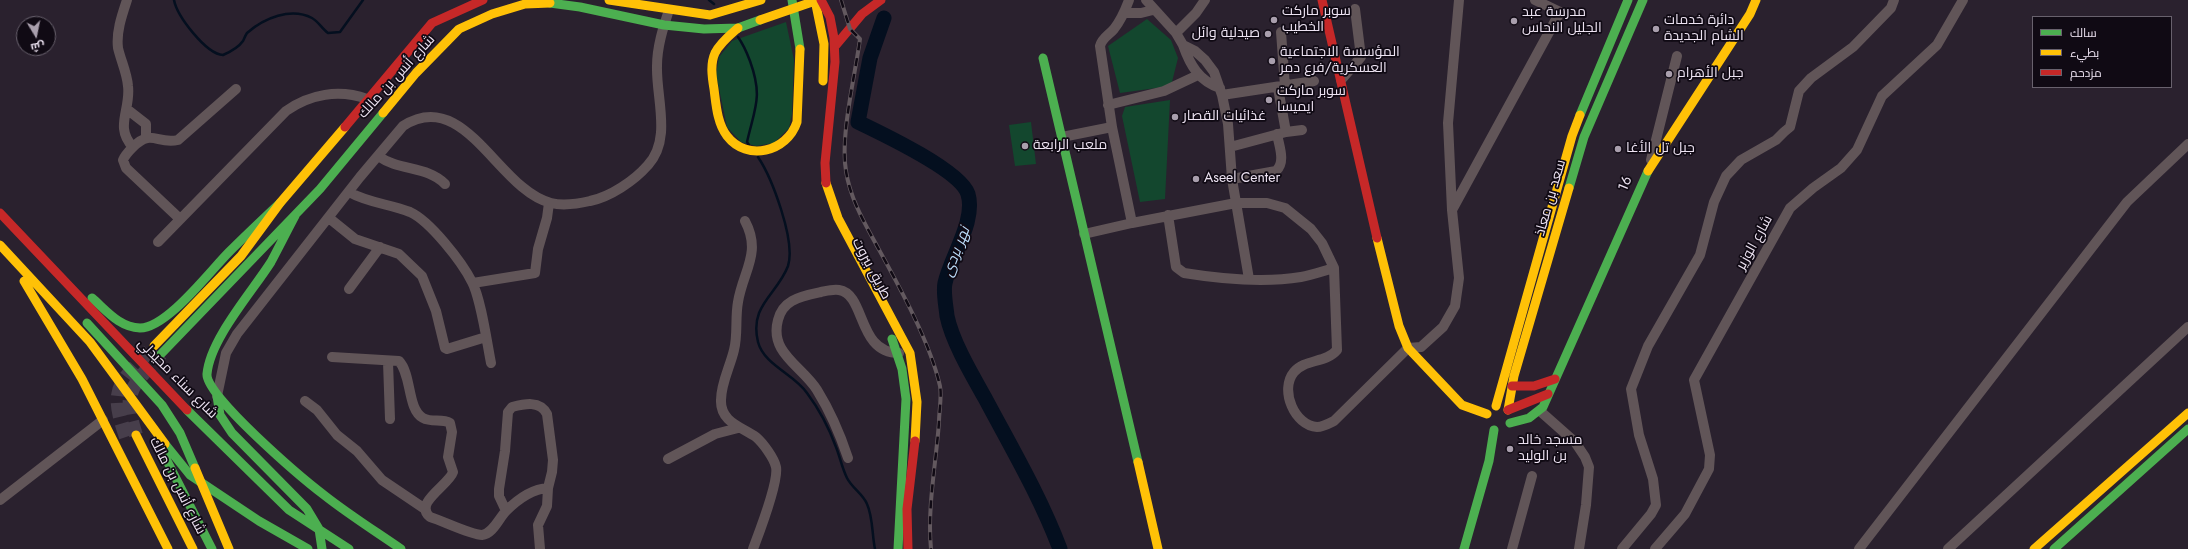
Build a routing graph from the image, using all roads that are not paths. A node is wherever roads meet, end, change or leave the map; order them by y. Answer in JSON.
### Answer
{"nodes":[{"id":1,"x":127,"y":0,"type":"edge"},
{"id":2,"x":483,"y":0,"type":"edge"},
{"id":3,"x":609,"y":0,"type":"edge"},
{"id":4,"x":761,"y":0,"type":"edge"},
{"id":5,"x":792,"y":0,"type":"edge"},
{"id":6,"x":816,"y":0,"type":"edge"},
{"id":7,"x":821,"y":0,"type":"edge"},
{"id":8,"x":881,"y":0,"type":"edge"},
{"id":9,"x":1129,"y":0,"type":"edge"},
{"id":10,"x":1146,"y":0,"type":"edge"},
{"id":11,"x":1205,"y":0,"type":"edge"},
{"id":12,"x":1322,"y":0,"type":"edge"},
{"id":13,"x":1330,"y":0,"type":"edge"},
{"id":14,"x":1459,"y":0,"type":"edge"},
{"id":15,"x":1536,"y":0,"type":"edge"},
{"id":16,"x":1628,"y":0,"type":"edge"},
{"id":17,"x":1643,"y":0,"type":"edge"},
{"id":18,"x":1756,"y":0,"type":"edge"},
{"id":19,"x":1894,"y":0,"type":"edge"},
{"id":20,"x":1963,"y":0,"type":"edge"},
{"id":21,"x":1355,"y":9,"type":"dead end"},
{"id":22,"x":669,"y":10,"type":"junction"},
{"id":23,"x":1153,"y":10,"type":"junction"},
{"id":24,"x":1125,"y":13,"type":"junction"},
{"id":25,"x":664,"y":25,"type":"junction"},
{"id":26,"x":738,"y":28,"type":"junction"},
{"id":27,"x":1281,"y":32,"type":"dead end"},
{"id":28,"x":1176,"y":33,"type":"junction"},
{"id":29,"x":836,"y":45,"type":"junction"},
{"id":30,"x":1184,"y":45,"type":"junction"},
{"id":31,"x":1677,"y":56,"type":"dead end"},
{"id":32,"x":1043,"y":58,"type":"dead end"},
{"id":33,"x":1336,"y":58,"type":"junction"},
{"id":34,"x":1198,"y":75,"type":"junction"},
{"id":35,"x":1341,"y":80,"type":"junction"},
{"id":36,"x":1314,"y":81,"type":"dead end"},
{"id":37,"x":1281,"y":87,"type":"junction"},
{"id":38,"x":236,"y":89,"type":"dead end"},
{"id":39,"x":822,"y":92,"type":"dead end"},
{"id":40,"x":1221,"y":92,"type":"junction"},
{"id":41,"x":367,"y":99,"type":"junction"},
{"id":42,"x":1108,"y":105,"type":"junction"},
{"id":43,"x":128,"y":110,"type":"junction"},
{"id":44,"x":820,"y":115,"type":"dead end"},
{"id":45,"x":1112,"y":128,"type":"junction"},
{"id":46,"x":1302,"y":130,"type":"dead end"},
{"id":47,"x":1281,"y":133,"type":"junction"},
{"id":48,"x":146,"y":137,"type":"junction"},
{"id":49,"x":1062,"y":137,"type":"junction"},
{"id":50,"x":2188,"y":144,"type":"edge"},
{"id":51,"x":133,"y":147,"type":"junction"},
{"id":52,"x":1230,"y":147,"type":"junction"},
{"id":53,"x":378,"y":156,"type":"junction"},
{"id":54,"x":1649,"y":168,"type":"junction"},
{"id":55,"x":1232,"y":179,"type":"junction"},
{"id":56,"x":445,"y":184,"type":"dead end"},
{"id":57,"x":350,"y":192,"type":"junction"},
{"id":58,"x":280,"y":203,"type":"junction"},
{"id":59,"x":549,"y":203,"type":"junction"},
{"id":60,"x":1236,"y":203,"type":"junction"},
{"id":61,"x":1452,"y":210,"type":"junction"},
{"id":62,"x":0,"y":213,"type":"edge"},
{"id":63,"x":1168,"y":215,"type":"junction"},
{"id":64,"x":295,"y":216,"type":"junction"},
{"id":65,"x":329,"y":218,"type":"junction"},
{"id":66,"x":180,"y":219,"type":"junction"},
{"id":67,"x":744,"y":221,"type":"dead end"},
{"id":68,"x":1132,"y":223,"type":"junction"},
{"id":69,"x":1084,"y":234,"type":"junction"},
{"id":70,"x":158,"y":242,"type":"dead end"},
{"id":71,"x":0,"y":245,"type":"edge"},
{"id":72,"x":380,"y":247,"type":"junction"},
{"id":73,"x":34,"y":251,"type":"junction"},
{"id":74,"x":1334,"y":268,"type":"junction"},
{"id":75,"x":1250,"y":279,"type":"junction"},
{"id":76,"x":473,"y":283,"type":"junction"},
{"id":77,"x":58,"y":288,"type":"dead end"},
{"id":78,"x":349,"y":289,"type":"dead end"},
{"id":79,"x":82,"y":316,"type":"dead end"},
{"id":80,"x":2188,"y":327,"type":"edge"},
{"id":81,"x":486,"y":337,"type":"junction"},
{"id":82,"x":154,"y":346,"type":"tunnel mouth"},
{"id":83,"x":1408,"y":348,"type":"junction"},
{"id":84,"x":899,"y":353,"type":"junction"},
{"id":85,"x":161,"y":354,"type":"tunnel mouth"},
{"id":86,"x":332,"y":357,"type":"dead end"},
{"id":87,"x":388,"y":362,"type":"junction"},
{"id":88,"x":491,"y":363,"type":"dead end"},
{"id":89,"x":1555,"y":380,"type":"junction"},
{"id":90,"x":1512,"y":386,"type":"junction"},
{"id":91,"x":1548,"y":394,"type":"junction"},
{"id":92,"x":217,"y":396,"type":"junction"},
{"id":93,"x":305,"y":401,"type":"dead end"},
{"id":94,"x":1496,"y":406,"type":"junction"},
{"id":95,"x":1508,"y":410,"type":"junction"},
{"id":96,"x":1540,"y":411,"type":"junction"},
{"id":97,"x":2188,"y":413,"type":"edge"},
{"id":98,"x":1487,"y":414,"type":"junction"},
{"id":99,"x":390,"y":419,"type":"dead end"},
{"id":100,"x":103,"y":420,"type":"junction"},
{"id":101,"x":1510,"y":423,"type":"junction"},
{"id":102,"x":738,"y":428,"type":"junction"},
{"id":103,"x":153,"y":429,"type":"junction"},
{"id":104,"x":2188,"y":429,"type":"edge"},
{"id":105,"x":1494,"y":430,"type":"junction"},
{"id":106,"x":136,"y":435,"type":"tunnel mouth"},
{"id":107,"x":133,"y":451,"type":"dead end"},
{"id":108,"x":848,"y":458,"type":"dead end"},
{"id":109,"x":668,"y":459,"type":"dead end"},
{"id":110,"x":1532,"y":476,"type":"dead end"},
{"id":111,"x":548,"y":488,"type":"junction"},
{"id":112,"x":0,"y":500,"type":"edge"},
{"id":113,"x":425,"y":509,"type":"junction"},
{"id":114,"x":506,"y":511,"type":"junction"},
{"id":115,"x":168,"y":549,"type":"edge"},
{"id":116,"x":184,"y":549,"type":"edge"},
{"id":117,"x":193,"y":549,"type":"edge"},
{"id":118,"x":212,"y":549,"type":"edge"},
{"id":119,"x":229,"y":549,"type":"edge"},
{"id":120,"x":308,"y":549,"type":"edge"},
{"id":121,"x":322,"y":549,"type":"edge"},
{"id":122,"x":349,"y":549,"type":"edge"},
{"id":123,"x":401,"y":549,"type":"edge"},
{"id":124,"x":540,"y":549,"type":"edge"},
{"id":125,"x":753,"y":549,"type":"edge"},
{"id":126,"x":898,"y":549,"type":"edge"},
{"id":127,"x":908,"y":549,"type":"edge"},
{"id":128,"x":1158,"y":549,"type":"edge"},
{"id":129,"x":1464,"y":549,"type":"edge"},
{"id":130,"x":1512,"y":549,"type":"edge"},
{"id":131,"x":1579,"y":549,"type":"edge"},
{"id":132,"x":1622,"y":549,"type":"edge"},
{"id":133,"x":1655,"y":549,"type":"edge"},
{"id":134,"x":1859,"y":549,"type":"edge"},
{"id":135,"x":1948,"y":549,"type":"edge"},
{"id":136,"x":2034,"y":549,"type":"edge"},
{"id":137,"x":2054,"y":549,"type":"edge"}],
"edges":[{"from":1,"to":43,"type":"street"},
{"from":2,"to":41,"type":"main road","name":"شارع أنس بن مالك"},
{"from":3,"to":22,"type":"main road"},
{"from":4,"to":22,"type":"main road"},
{"from":5,"to":26,"type":"main road"},
{"from":6,"to":26,"type":"main road"},
{"from":6,"to":39,"type":"main road"},
{"from":7,"to":29,"type":"main road"},
{"from":8,"to":29,"type":"main road"},
{"from":9,"to":24,"type":"street"},
{"from":10,"to":23,"type":"street"},
{"from":11,"to":28,"type":"street"},
{"from":12,"to":33,"type":"main road"},
{"from":13,"to":33,"type":"main road"},
{"from":14,"to":61,"type":"street"},
{"from":15,"to":61,"type":"street"},
{"from":16,"to":94,"type":"main road","name":"سعد بن معاذ"},
{"from":17,"to":90,"type":"main road","name":"سعد بن معاذ"},
{"from":18,"to":54,"type":"main road","name":"16"},
{"from":19,"to":132,"type":"street"},
{"from":20,"to":133,"type":"street","name":"شارع الوزير"},
{"from":21,"to":35,"type":"street"},
{"from":22,"to":25,"type":"street"},
{"from":23,"to":24,"type":"street"},
{"from":23,"to":28,"type":"street"},
{"from":24,"to":42,"type":"street"},
{"from":25,"to":26,"type":"main road","name":"شارع أنس بن مالك"},
{"from":25,"to":59,"type":"street"},
{"from":25,"to":64,"type":"main road","name":"شارع أنس بن مالك"},
{"from":27,"to":37,"type":"street"},
{"from":28,"to":30,"type":"street"},
{"from":29,"to":127,"type":"main road"},
{"from":30,"to":34,"type":"street"},
{"from":30,"to":40,"type":"street"},
{"from":31,"to":54,"type":"street"},
{"from":32,"to":49,"type":"main road"},
{"from":33,"to":35,"type":"main road"},
{"from":34,"to":40,"type":"street"},
{"from":34,"to":42,"type":"street"},
{"from":35,"to":83,"type":"main road"},
{"from":36,"to":37,"type":"street"},
{"from":37,"to":40,"type":"street"},
{"from":37,"to":47,"type":"street"},
{"from":38,"to":48,"type":"street"},
{"from":40,"to":52,"type":"street"},
{"from":41,"to":58,"type":"main road","name":"شارع أنس بن مالك"},
{"from":41,"to":66,"type":"street"},
{"from":42,"to":45,"type":"street"},
{"from":43,"to":48,"type":"street"},
{"from":43,"to":51,"type":"street"},
{"from":44,"to":84,"type":"main road","name":"طريق بيروت"},
{"from":45,"to":49,"type":"street"},
{"from":45,"to":68,"type":"street"},
{"from":46,"to":47,"type":"street"},
{"from":47,"to":52,"type":"street"},
{"from":47,"to":55,"type":"street"},
{"from":48,"to":51,"type":"street"},
{"from":49,"to":69,"type":"main road"},
{"from":50,"to":134,"type":"street"},
{"from":51,"to":66,"type":"street"},
{"from":52,"to":55,"type":"street"},
{"from":53,"to":56,"type":"street"},
{"from":53,"to":57,"type":"street"},
{"from":53,"to":59,"type":"street"},
{"from":54,"to":89,"type":"main road","name":"16"},
{"from":55,"to":60,"type":"street"},
{"from":57,"to":65,"type":"street"},
{"from":57,"to":76,"type":"street"},
{"from":58,"to":73,"type":"main road"},
{"from":58,"to":82,"type":"main road","name":"شارع أنس بن مالك"},
{"from":59,"to":76,"type":"street"},
{"from":60,"to":63,"type":"street"},
{"from":60,"to":74,"type":"street"},
{"from":60,"to":75,"type":"street"},
{"from":61,"to":83,"type":"street"},
{"from":62,"to":73,"type":"main road","name":"شارع سناء محيدلي"},
{"from":63,"to":68,"type":"street"},
{"from":63,"to":75,"type":"street"},
{"from":64,"to":85,"type":"main road","name":"شارع أنس بن مالك"},
{"from":64,"to":92,"type":"main road"},
{"from":65,"to":72,"type":"street"},
{"from":65,"to":92,"type":"street"},
{"from":66,"to":70,"type":"street"},
{"from":67,"to":102,"type":"street"},
{"from":68,"to":69,"type":"street"},
{"from":69,"to":128,"type":"main road"},
{"from":71,"to":100,"type":"main road"},
{"from":71,"to":103,"type":"main road"},
{"from":72,"to":78,"type":"street"},
{"from":72,"to":81,"type":"street"},
{"from":73,"to":77,"type":"main road"},
{"from":73,"to":122,"type":"main road","name":"شارع سناء محيدلي"},
{"from":74,"to":75,"type":"street"},
{"from":74,"to":83,"type":"street"},
{"from":76,"to":81,"type":"street"},
{"from":79,"to":119,"type":"main road"},
{"from":80,"to":135,"type":"street"},
{"from":81,"to":88,"type":"street"},
{"from":83,"to":98,"type":"main road"},
{"from":84,"to":108,"type":"street"},
{"from":84,"to":126,"type":"main road","name":"طريق بيروت"},
{"from":86,"to":87,"type":"street"},
{"from":87,"to":99,"type":"street"},
{"from":87,"to":113,"type":"street"},
{"from":89,"to":90,"type":"main road"},
{"from":89,"to":91,"type":"main road","name":"16"},
{"from":90,"to":95,"type":"main road","name":"سعد بن معاذ"},
{"from":91,"to":95,"type":"main road"},
{"from":91,"to":96,"type":"main road","name":"16"},
{"from":92,"to":121,"type":"main road"},
{"from":92,"to":123,"type":"main road"},
{"from":93,"to":113,"type":"street"},
{"from":94,"to":95,"type":"main road"},
{"from":94,"to":98,"type":"main road"},
{"from":95,"to":101,"type":"main road"},
{"from":96,"to":101,"type":"main road"},
{"from":96,"to":131,"type":"street"},
{"from":97,"to":136,"type":"main road"},
{"from":98,"to":105,"type":"main road"},
{"from":100,"to":112,"type":"street"},
{"from":100,"to":115,"type":"main road"},
{"from":101,"to":105,"type":"main road"},
{"from":102,"to":109,"type":"street"},
{"from":102,"to":125,"type":"street"},
{"from":103,"to":118,"type":"main road"},
{"from":103,"to":120,"type":"main road"},
{"from":104,"to":137,"type":"main road"},
{"from":105,"to":129,"type":"main road"},
{"from":106,"to":117,"type":"main road","name":"شارع أنس بن مالك"},
{"from":107,"to":116,"type":"main road","name":"شارع أنس بن مالك"},
{"from":110,"to":130,"type":"street"},
{"from":111,"to":114,"type":"street"},
{"from":111,"to":114,"type":"street"},
{"from":111,"to":124,"type":"street"},
{"from":113,"to":114,"type":"street"}]}
